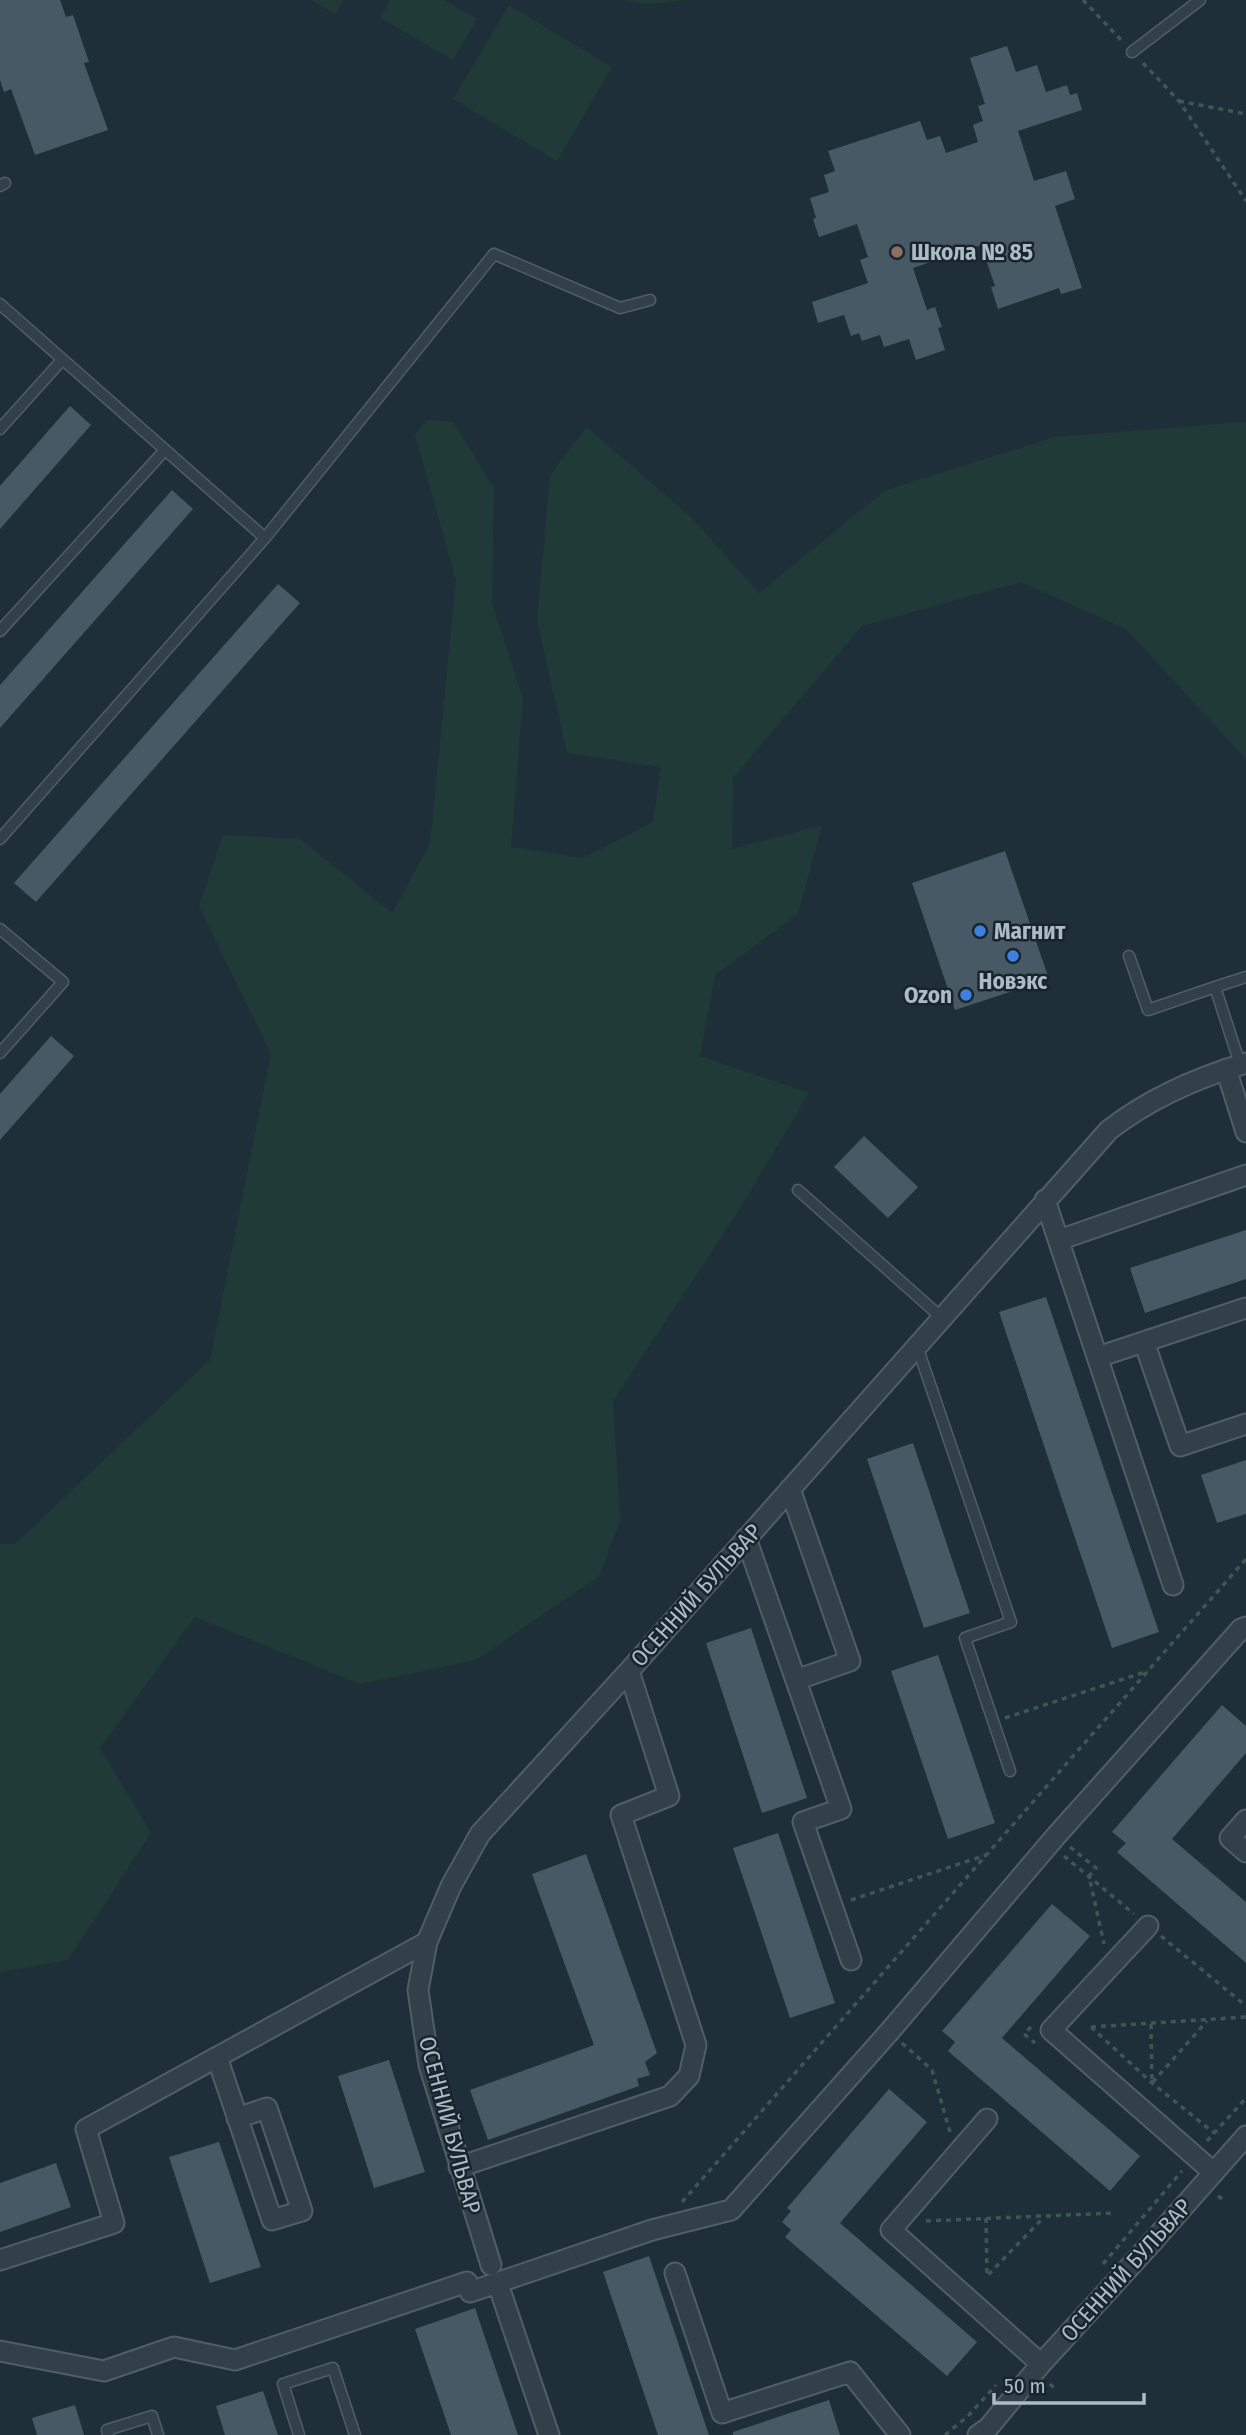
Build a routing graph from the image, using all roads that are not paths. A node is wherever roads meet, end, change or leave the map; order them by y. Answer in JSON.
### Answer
{"nodes":[{"id":1,"x":1200,"y":0,"type":"edge"},
{"id":2,"x":1132,"y":52,"type":"road end"},
{"id":3,"x":650,"y":300,"type":"dead end"},
{"id":4,"x":0,"y":304,"type":"edge"},
{"id":5,"x":62,"y":360,"type":"junction"},
{"id":6,"x":0,"y":429,"type":"edge"},
{"id":7,"x":165,"y":450,"type":"junction"},
{"id":8,"x":265,"y":538,"type":"junction"},
{"id":9,"x":0,"y":631,"type":"edge"},
{"id":10,"x":0,"y":839,"type":"edge"},
{"id":11,"x":0,"y":929,"type":"edge"},
{"id":12,"x":1129,"y":956,"type":"dead end"},
{"id":13,"x":1246,"y":977,"type":"edge"},
{"id":14,"x":1215,"y":988,"type":"junction"},
{"id":15,"x":0,"y":1053,"type":"edge"},
{"id":16,"x":1238,"y":1065,"type":"edge"},
{"id":17,"x":1246,"y":1132,"type":"edge"},
{"id":18,"x":1246,"y":1175,"type":"edge"},
{"id":19,"x":798,"y":1190,"type":"dead end"},
{"id":20,"x":1045,"y":1200,"type":"junction"},
{"id":21,"x":1059,"y":1240,"type":"junction"},
{"id":22,"x":1246,"y":1308,"type":"edge"},
{"id":23,"x":942,"y":1318,"type":"junction"},
{"id":24,"x":1144,"y":1342,"type":"junction"},
{"id":25,"x":917,"y":1346,"type":"junction"},
{"id":26,"x":1098,"y":1357,"type":"junction"},
{"id":27,"x":1246,"y":1424,"type":"edge"},
{"id":28,"x":790,"y":1489,"type":"junction"},
{"id":29,"x":746,"y":1538,"type":"junction"},
{"id":30,"x":1173,"y":1585,"type":"dead end"},
{"id":31,"x":1246,"y":1627,"type":"edge"},
{"id":32,"x":629,"y":1671,"type":"junction"},
{"id":33,"x":796,"y":1680,"type":"junction"},
{"id":34,"x":1010,"y":1771,"type":"dead end"},
{"id":35,"x":1246,"y":1820,"type":"edge"},
{"id":36,"x":1246,"y":1852,"type":"edge"},
{"id":37,"x":1149,"y":1926,"type":"dead end"},
{"id":38,"x":427,"y":1942,"type":"junction"},
{"id":39,"x":851,"y":1960,"type":"dead end"},
{"id":40,"x":217,"y":2057,"type":"junction"},
{"id":41,"x":237,"y":2118,"type":"junction"},
{"id":42,"x":987,"y":2119,"type":"dead end"},
{"id":43,"x":1246,"y":2136,"type":"edge"},
{"id":44,"x":459,"y":2167,"type":"junction"},
{"id":45,"x":1213,"y":2172,"type":"junction"},
{"id":46,"x":0,"y":2260,"type":"edge"},
{"id":47,"x":491,"y":2265,"type":"dead end"},
{"id":48,"x":675,"y":2273,"type":"dead end"},
{"id":49,"x":499,"y":2287,"type":"dead end"},
{"id":50,"x":0,"y":2351,"type":"edge"},
{"id":51,"x":1041,"y":2364,"type":"junction"},
{"id":52,"x":108,"y":2435,"type":"edge"},
{"id":53,"x":158,"y":2435,"type":"edge"},
{"id":54,"x":299,"y":2435,"type":"edge"},
{"id":55,"x":355,"y":2435,"type":"edge"},
{"id":56,"x":549,"y":2435,"type":"edge"},
{"id":57,"x":900,"y":2435,"type":"edge"},
{"id":58,"x":978,"y":2435,"type":"edge"}],
"edges":[{"from":1,"to":2,"type":"lane"},
{"from":3,"to":8,"type":"lane"},
{"from":4,"to":5,"type":"lane"},
{"from":5,"to":6,"type":"lane"},
{"from":5,"to":7,"type":"lane"},
{"from":7,"to":8,"type":"lane"},
{"from":7,"to":9,"type":"lane"},
{"from":8,"to":10,"type":"lane"},
{"from":11,"to":15,"type":"lane"},
{"from":12,"to":14,"type":"lane"},
{"from":13,"to":14,"type":"lane"},
{"from":14,"to":16,"type":"lane"},
{"from":16,"to":17,"type":"street"},
{"from":16,"to":20,"type":"street","name":"ОСЕННИЙ БУЛЬВАР"},
{"from":18,"to":21,"type":"street"},
{"from":19,"to":23,"type":"lane"},
{"from":20,"to":21,"type":"street"},
{"from":20,"to":23,"type":"street","name":"ОСЕННИЙ БУЛЬВАР"},
{"from":21,"to":26,"type":"street"},
{"from":22,"to":24,"type":"street"},
{"from":23,"to":25,"type":"street","name":"ОСЕННИЙ БУЛЬВАР"},
{"from":24,"to":26,"type":"street"},
{"from":24,"to":27,"type":"street"},
{"from":25,"to":28,"type":"street","name":"ОСЕННИЙ БУЛЬВАР"},
{"from":25,"to":34,"type":"lane"},
{"from":26,"to":30,"type":"street"},
{"from":28,"to":29,"type":"street","name":"ОСЕННИЙ БУЛЬВАР"},
{"from":28,"to":33,"type":"street"},
{"from":29,"to":32,"type":"street","name":"ОСЕННИЙ БУЛЬВАР"},
{"from":29,"to":33,"type":"street"},
{"from":31,"to":50,"type":"street"},
{"from":32,"to":38,"type":"street","name":"ОСЕННИЙ БУЛЬВАР"},
{"from":32,"to":44,"type":"street"},
{"from":33,"to":39,"type":"street"},
{"from":35,"to":36,"type":"street"},
{"from":37,"to":45,"type":"street"},
{"from":38,"to":40,"type":"street"},
{"from":38,"to":44,"type":"street","name":"ОСЕННИЙ БУЛЬВАР"},
{"from":40,"to":41,"type":"street"},
{"from":40,"to":46,"type":"street"},
{"from":41,"to":41,"type":"street"},
{"from":42,"to":51,"type":"street"},
{"from":43,"to":45,"type":"street","name":"ОСЕННИЙ БУЛЬВАР"},
{"from":44,"to":47,"type":"street","name":"ОСЕННИЙ БУЛЬВАР"},
{"from":45,"to":51,"type":"street","name":"ОСЕННИЙ БУЛЬВАР"},
{"from":48,"to":57,"type":"street"},
{"from":49,"to":56,"type":"street"},
{"from":51,"to":58,"type":"street","name":"ОСЕННИЙ БУЛЬВАР"},
{"from":52,"to":53,"type":"lane"},
{"from":54,"to":55,"type":"lane"}]}
